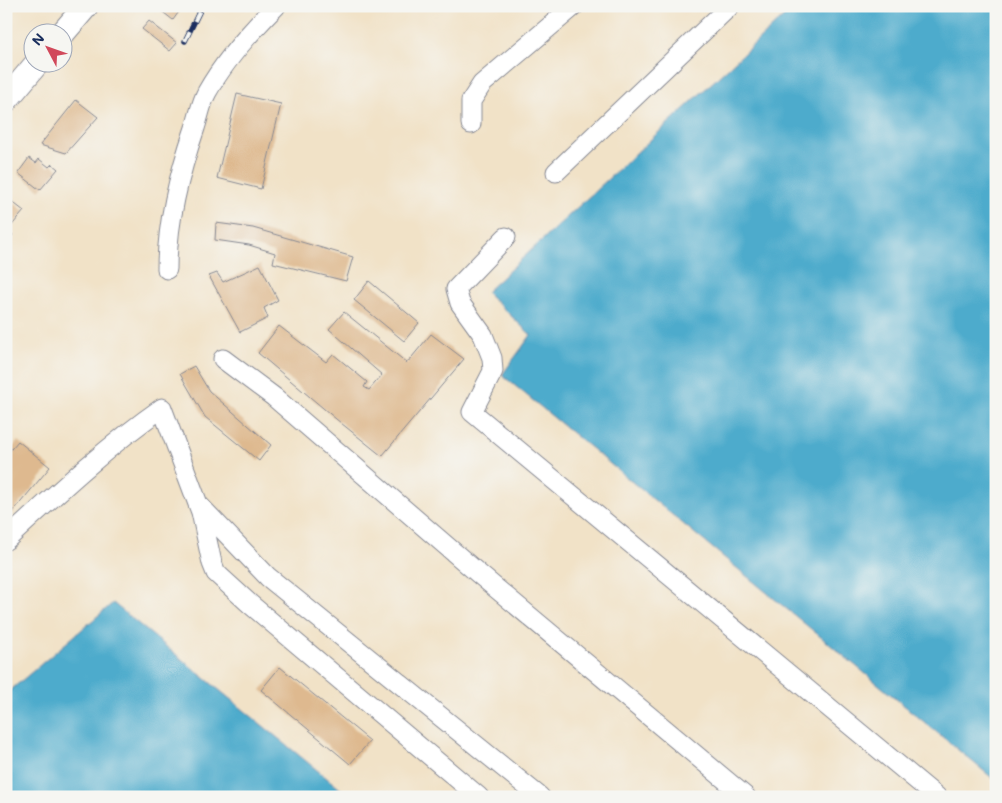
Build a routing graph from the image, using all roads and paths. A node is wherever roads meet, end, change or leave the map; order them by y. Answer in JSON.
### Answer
{"nodes":[{"id":1,"x":86,"y":6,"type":"edge"},
{"id":2,"x":276,"y":6,"type":"edge"},
{"id":3,"x":574,"y":6,"type":"edge"},
{"id":4,"x":730,"y":6,"type":"edge"},
{"id":5,"x":72,"y":22,"type":"edge"},
{"id":6,"x":30,"y":72,"type":"edge"},
{"id":7,"x":6,"y":100,"type":"edge"},
{"id":8,"x":470,"y":124,"type":"dead end"},
{"id":9,"x":556,"y":172,"type":"dead end"},
{"id":10,"x":506,"y":237,"type":"dead end"},
{"id":11,"x":167,"y":269,"type":"dead end"},
{"id":12,"x":223,"y":359,"type":"dead end"},
{"id":13,"x":197,"y":502,"type":"junction"},
{"id":14,"x":6,"y":540,"type":"edge"},
{"id":15,"x":479,"y":797,"type":"edge"},
{"id":16,"x":540,"y":797,"type":"edge"},
{"id":17,"x":746,"y":797,"type":"edge"},
{"id":18,"x":937,"y":797,"type":"edge"}],
"edges":[{"from":1,"to":5,"type":"main road"},
{"from":2,"to":11,"type":"lane"},
{"from":3,"to":8,"type":"lane"},
{"from":4,"to":9,"type":"lane"},
{"from":6,"to":7,"type":"main road"},
{"from":10,"to":18,"type":"lane"},
{"from":12,"to":17,"type":"lane"},
{"from":13,"to":14,"type":"lane"},
{"from":13,"to":15,"type":"lane"},
{"from":13,"to":16,"type":"lane"}]}
